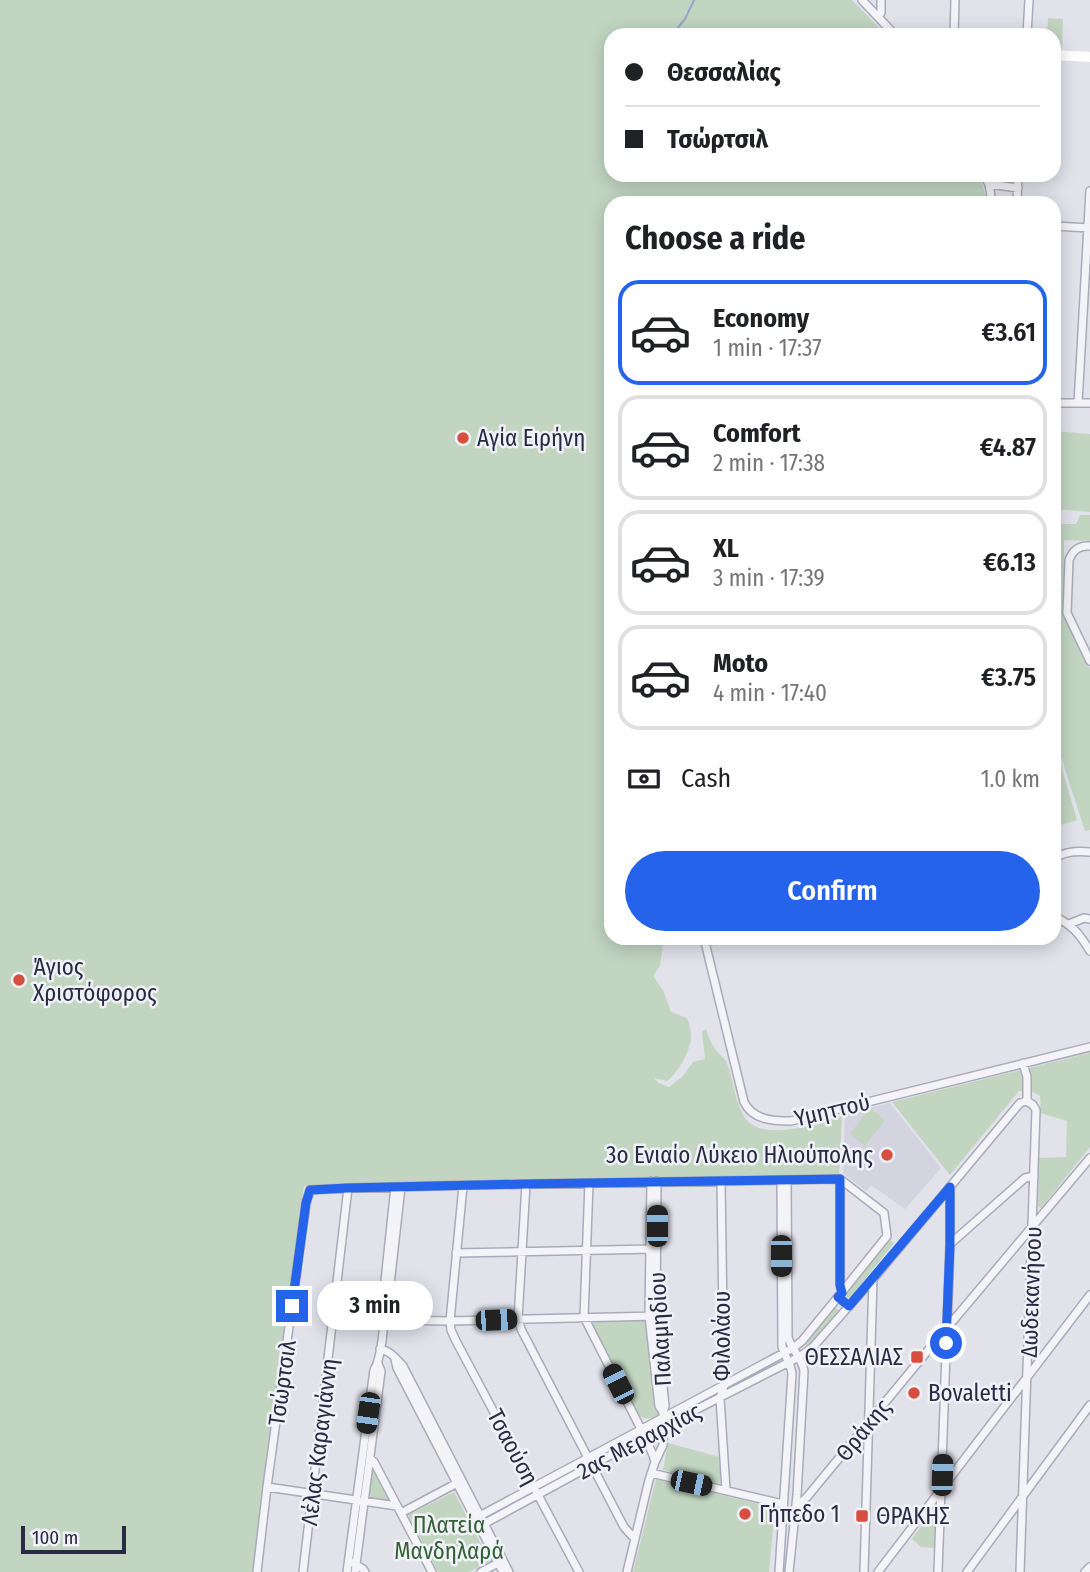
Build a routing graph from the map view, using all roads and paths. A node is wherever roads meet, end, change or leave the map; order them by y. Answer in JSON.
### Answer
{"nodes":[{"id":1,"x":862,"y":0,"type":"edge"},
{"id":2,"x":881,"y":0,"type":"edge"},
{"id":3,"x":955,"y":0,"type":"edge"},
{"id":4,"x":1029,"y":0,"type":"edge"},
{"id":5,"x":878,"y":17,"type":"junction"},
{"id":6,"x":888,"y":28,"type":"edge"},
{"id":7,"x":954,"y":28,"type":"edge"},
{"id":8,"x":1027,"y":28,"type":"edge"},
{"id":9,"x":1061,"y":55,"type":"edge"},
{"id":10,"x":1090,"y":57,"type":"edge"},
{"id":11,"x":1061,"y":62,"type":"edge"},
{"id":12,"x":1090,"y":63,"type":"edge"},
{"id":13,"x":1018,"y":182,"type":"edge"},
{"id":14,"x":989,"y":184,"type":"joint"},
{"id":15,"x":1018,"y":188,"type":"junction"},
{"id":16,"x":1090,"y":191,"type":"edge"},
{"id":17,"x":991,"y":196,"type":"edge"},
{"id":18,"x":1017,"y":196,"type":"edge"},
{"id":19,"x":1061,"y":226,"type":"edge"},
{"id":20,"x":1089,"y":228,"type":"edge"},
{"id":21,"x":1061,"y":403,"type":"edge"},
{"id":22,"x":1078,"y":403,"type":"junction"},
{"id":23,"x":1090,"y":404,"type":"edge"},
{"id":24,"x":1090,"y":546,"type":"edge"},
{"id":25,"x":1090,"y":661,"type":"edge"},
{"id":26,"x":1090,"y":852,"type":"edge"},
{"id":27,"x":1061,"y":855,"type":"edge"},
{"id":28,"x":1090,"y":919,"type":"edge"},
{"id":29,"x":1061,"y":920,"type":"edge"},
{"id":30,"x":1069,"y":924,"type":"junction"},
{"id":31,"x":706,"y":945,"type":"edge"},
{"id":32,"x":1090,"y":951,"type":"edge"},
{"id":33,"x":1090,"y":1047,"type":"edge"},
{"id":34,"x":1023,"y":1063,"type":"junction"},
{"id":35,"x":1027,"y":1101,"type":"junction"},
{"id":36,"x":1090,"y":1158,"type":"edge"},
{"id":37,"x":1034,"y":1176,"type":"junction"},
{"id":38,"x":784,"y":1180,"type":"junction"},
{"id":39,"x":842,"y":1180,"type":"junction"},
{"id":40,"x":654,"y":1181,"type":"junction"},
{"id":41,"x":721,"y":1181,"type":"junction"},
{"id":42,"x":589,"y":1183,"type":"junction"},
{"id":43,"x":526,"y":1184,"type":"junction"},
{"id":44,"x":463,"y":1186,"type":"junction"},
{"id":45,"x":398,"y":1187,"type":"junction"},
{"id":46,"x":950,"y":1187,"type":"junction"},
{"id":47,"x":348,"y":1188,"type":"junction"},
{"id":48,"x":1033,"y":1227,"type":"junction"},
{"id":49,"x":950,"y":1244,"type":"junction"},
{"id":50,"x":654,"y":1249,"type":"junction"},
{"id":51,"x":586,"y":1250,"type":"junction"},
{"id":52,"x":522,"y":1252,"type":"junction"},
{"id":53,"x":456,"y":1253,"type":"junction"},
{"id":54,"x":873,"y":1279,"type":"junction"},
{"id":55,"x":840,"y":1295,"type":"junction"},
{"id":56,"x":1090,"y":1296,"type":"edge"},
{"id":57,"x":849,"y":1306,"type":"junction"},
{"id":58,"x":334,"y":1313,"type":"junction"},
{"id":59,"x":653,"y":1316,"type":"junction"},
{"id":60,"x":584,"y":1317,"type":"junction"},
{"id":61,"x":384,"y":1318,"type":"junction"},
{"id":62,"x":518,"y":1319,"type":"junction"},
{"id":63,"x":450,"y":1321,"type":"junction"},
{"id":64,"x":946,"y":1329,"type":"junction"},
{"id":65,"x":793,"y":1348,"type":"junction"},
{"id":66,"x":380,"y":1349,"type":"junction"},
{"id":67,"x":784,"y":1353,"type":"junction"},
{"id":68,"x":799,"y":1357,"type":"junction"},
{"id":69,"x":789,"y":1362,"type":"junction"},
{"id":70,"x":1028,"y":1376,"type":"junction"},
{"id":71,"x":724,"y":1386,"type":"junction"},
{"id":72,"x":720,"y":1398,"type":"junction"},
{"id":73,"x":1090,"y":1405,"type":"edge"},
{"id":74,"x":663,"y":1419,"type":"junction"},
{"id":75,"x":869,"y":1422,"type":"junction"},
{"id":76,"x":641,"y":1429,"type":"junction"},
{"id":77,"x":645,"y":1437,"type":"junction"},
{"id":78,"x":367,"y":1457,"type":"junction"},
{"id":79,"x":588,"y":1457,"type":"junction"},
{"id":80,"x":655,"y":1462,"type":"junction"},
{"id":81,"x":592,"y":1466,"type":"junction"},
{"id":82,"x":651,"y":1473,"type":"junction"},
{"id":83,"x":460,"y":1482,"type":"junction"},
{"id":84,"x":534,"y":1486,"type":"junction"},
{"id":85,"x":267,"y":1487,"type":"junction"},
{"id":86,"x":942,"y":1489,"type":"junction"},
{"id":87,"x":726,"y":1490,"type":"junction"},
{"id":88,"x":313,"y":1494,"type":"junction"},
{"id":89,"x":538,"y":1494,"type":"junction"},
{"id":90,"x":1022,"y":1496,"type":"junction"},
{"id":91,"x":361,"y":1501,"type":"junction"},
{"id":92,"x":783,"y":1504,"type":"junction"},
{"id":93,"x":796,"y":1507,"type":"junction"},
{"id":94,"x":399,"y":1509,"type":"junction"},
{"id":95,"x":478,"y":1517,"type":"junction"},
{"id":96,"x":482,"y":1525,"type":"junction"},
{"id":97,"x":635,"y":1539,"type":"junction"},
{"id":98,"x":498,"y":1563,"type":"junction"},
{"id":99,"x":353,"y":1566,"type":"edge"},
{"id":100,"x":1090,"y":1567,"type":"edge"},
{"id":101,"x":257,"y":1572,"type":"edge"},
{"id":102,"x":303,"y":1572,"type":"edge"},
{"id":103,"x":347,"y":1572,"type":"edge"},
{"id":104,"x":365,"y":1572,"type":"edge"},
{"id":105,"x":432,"y":1572,"type":"edge"},
{"id":106,"x":481,"y":1572,"type":"edge"},
{"id":107,"x":503,"y":1572,"type":"edge"},
{"id":108,"x":509,"y":1572,"type":"edge"},
{"id":109,"x":579,"y":1572,"type":"edge"},
{"id":110,"x":627,"y":1572,"type":"edge"},
{"id":111,"x":779,"y":1572,"type":"edge"},
{"id":112,"x":789,"y":1572,"type":"edge"},
{"id":113,"x":864,"y":1572,"type":"edge"},
{"id":114,"x":878,"y":1572,"type":"edge"},
{"id":115,"x":938,"y":1572,"type":"edge"},
{"id":116,"x":967,"y":1572,"type":"edge"},
{"id":117,"x":1020,"y":1572,"type":"edge"},
{"id":118,"x":1085,"y":1572,"type":"edge"}],
"edges":[{"from":1,"to":5,"type":"street"},
{"from":2,"to":5,"type":"street"},
{"from":3,"to":7,"type":"street"},
{"from":4,"to":8,"type":"street"},
{"from":5,"to":6,"type":"street"},
{"from":9,"to":10,"type":"street"},
{"from":11,"to":12,"type":"street"},
{"from":13,"to":15,"type":"street"},
{"from":14,"to":15,"type":"street"},
{"from":14,"to":17,"type":"street"},
{"from":15,"to":18,"type":"street"},
{"from":16,"to":20,"type":"street"},
{"from":19,"to":20,"type":"street"},
{"from":20,"to":22,"type":"street"},
{"from":21,"to":22,"type":"street"},
{"from":22,"to":23,"type":"street"},
{"from":24,"to":25,"type":"street"},
{"from":26,"to":27,"type":"street"},
{"from":28,"to":30,"type":"street"},
{"from":29,"to":30,"type":"street"},
{"from":30,"to":32,"type":"street"},
{"from":31,"to":34,"type":"street","name":"Υμηττού"},
{"from":33,"to":34,"type":"street","name":"Υμηττού"},
{"from":34,"to":35,"type":"street","name":"Δωδεκανήσου"},
{"from":35,"to":37,"type":"street","name":"Δωδεκανήσου"},
{"from":35,"to":46,"type":"street","name":"2ας Μεραρχίας"},
{"from":36,"to":48,"type":"street","name":"Θράκης"},
{"from":37,"to":48,"type":"street","name":"Δωδεκανήσου"},
{"from":37,"to":49,"type":"street"},
{"from":38,"to":39,"type":"street"},
{"from":38,"to":41,"type":"street"},
{"from":38,"to":65,"type":"street"},
{"from":38,"to":67,"type":"street"},
{"from":39,"to":55,"type":"street"},
{"from":39,"to":55,"type":"street","name":"2ας Μεραρχίας"},
{"from":40,"to":41,"type":"street"},
{"from":40,"to":42,"type":"street"},
{"from":40,"to":50,"type":"street","name":"Παλαμηδίου"},
{"from":41,"to":71,"type":"street","name":"Φιλολάου"},
{"from":42,"to":43,"type":"street"},
{"from":42,"to":51,"type":"street"},
{"from":43,"to":44,"type":"street"},
{"from":43,"to":52,"type":"street"},
{"from":44,"to":45,"type":"street"},
{"from":44,"to":53,"type":"street"},
{"from":45,"to":47,"type":"street"},
{"from":45,"to":61,"type":"street"},
{"from":46,"to":49,"type":"street"},
{"from":46,"to":54,"type":"street","name":"2ας Μεραρχίας"},
{"from":47,"to":58,"type":"street","name":"Λέλας Καραγιάννη"},
{"from":47,"to":85,"type":"street","name":"Τσώρτσιλ"},
{"from":48,"to":64,"type":"street","name":"Θράκης"},
{"from":48,"to":70,"type":"street","name":"Δωδεκανήσου"},
{"from":49,"to":64,"type":"street"},
{"from":50,"to":51,"type":"street"},
{"from":50,"to":59,"type":"street","name":"Παλαμηδίου"},
{"from":51,"to":52,"type":"street"},
{"from":51,"to":60,"type":"street"},
{"from":52,"to":53,"type":"street"},
{"from":52,"to":62,"type":"street"},
{"from":53,"to":63,"type":"street"},
{"from":54,"to":57,"type":"street","name":"2ας Μεραρχίας"},
{"from":54,"to":75,"type":"street"},
{"from":55,"to":57,"type":"street"},
{"from":55,"to":65,"type":"street","name":"2ας Μεραρχίας"},
{"from":56,"to":70,"type":"street"},
{"from":57,"to":68,"type":"street","name":"2ας Μεραρχίας"},
{"from":58,"to":61,"type":"street"},
{"from":58,"to":88,"type":"street","name":"Λέλας Καραγιάννη"},
{"from":59,"to":60,"type":"street"},
{"from":59,"to":74,"type":"street","name":"Παλαμηδίου"},
{"from":60,"to":62,"type":"street"},
{"from":60,"to":76,"type":"street"},
{"from":61,"to":63,"type":"street"},
{"from":61,"to":66,"type":"street"},
{"from":62,"to":63,"type":"street"},
{"from":62,"to":79,"type":"street"},
{"from":63,"to":84,"type":"street","name":"Τσαούση"},
{"from":64,"to":75,"type":"street","name":"Θράκης"},
{"from":64,"to":86,"type":"street"},
{"from":65,"to":67,"type":"street","name":"2ας Μεραρχίας"},
{"from":65,"to":68,"type":"street"},
{"from":66,"to":78,"type":"street"},
{"from":66,"to":83,"type":"street"},
{"from":67,"to":69,"type":"street"},
{"from":67,"to":71,"type":"street","name":"2ας Μεραρχίας"},
{"from":68,"to":69,"type":"street","name":"2ας Μεραρχίας"},
{"from":68,"to":93,"type":"street"},
{"from":69,"to":72,"type":"street","name":"2ας Μεραρχίας"},
{"from":69,"to":92,"type":"street"},
{"from":70,"to":86,"type":"street"},
{"from":70,"to":90,"type":"street","name":"Δωδεκανήσου"},
{"from":71,"to":72,"type":"street","name":"Φιλολάου"},
{"from":71,"to":74,"type":"street","name":"2ας Μεραρχίας"},
{"from":72,"to":74,"type":"street","name":"2ας Μεραρχίας"},
{"from":72,"to":87,"type":"street","name":"Φιλολάου"},
{"from":73,"to":90,"type":"street"},
{"from":74,"to":76,"type":"street","name":"2ας Μεραρχίας"},
{"from":74,"to":77,"type":"street","name":"2ας Μεραρχίας"},
{"from":74,"to":80,"type":"street","name":"Παλαμηδίου"},
{"from":75,"to":93,"type":"street","name":"Θράκης"},
{"from":75,"to":113,"type":"street"},
{"from":76,"to":77,"type":"street"},
{"from":76,"to":79,"type":"street","name":"2ας Μεραρχίας"},
{"from":77,"to":80,"type":"street"},
{"from":77,"to":81,"type":"street","name":"2ας Μεραρχίας"},
{"from":78,"to":91,"type":"street"},
{"from":78,"to":94,"type":"street"},
{"from":79,"to":81,"type":"street"},
{"from":79,"to":84,"type":"street","name":"2ας Μεραρχίας"},
{"from":80,"to":82,"type":"street","name":"Παλαμηδίου"},
{"from":81,"to":89,"type":"street","name":"2ας Μεραρχίας"},
{"from":81,"to":97,"type":"street"},
{"from":82,"to":87,"type":"street"},
{"from":82,"to":97,"type":"street","name":"Παλαμηδίου"},
{"from":83,"to":94,"type":"street"},
{"from":83,"to":95,"type":"street"},
{"from":84,"to":89,"type":"street","name":"Τσαούση"},
{"from":84,"to":95,"type":"street","name":"2ας Μεραρχίας"},
{"from":85,"to":88,"type":"street"},
{"from":85,"to":101,"type":"street","name":"Τσώρτσιλ"},
{"from":86,"to":114,"type":"street"},
{"from":86,"to":115,"type":"street"},
{"from":87,"to":92,"type":"street"},
{"from":88,"to":91,"type":"street"},
{"from":88,"to":102,"type":"street","name":"Λέλας Καραγιάννη"},
{"from":89,"to":96,"type":"street","name":"2ας Μεραρχίας"},
{"from":89,"to":109,"type":"street","name":"Τσαούση"},
{"from":90,"to":116,"type":"street"},
{"from":90,"to":117,"type":"street","name":"Δωδεκανήσου"},
{"from":91,"to":94,"type":"street"},
{"from":91,"to":99,"type":"street"},
{"from":92,"to":111,"type":"street"},
{"from":93,"to":112,"type":"street"},
{"from":94,"to":105,"type":"street"},
{"from":95,"to":96,"type":"street"},
{"from":96,"to":98,"type":"street"},
{"from":96,"to":108,"type":"street"},
{"from":97,"to":110,"type":"street","name":"Παλαμηδίου"},
{"from":98,"to":106,"type":"street"},
{"from":98,"to":107,"type":"street"},
{"from":99,"to":103,"type":"street"},
{"from":99,"to":104,"type":"street"},
{"from":100,"to":118,"type":"street"}]}
